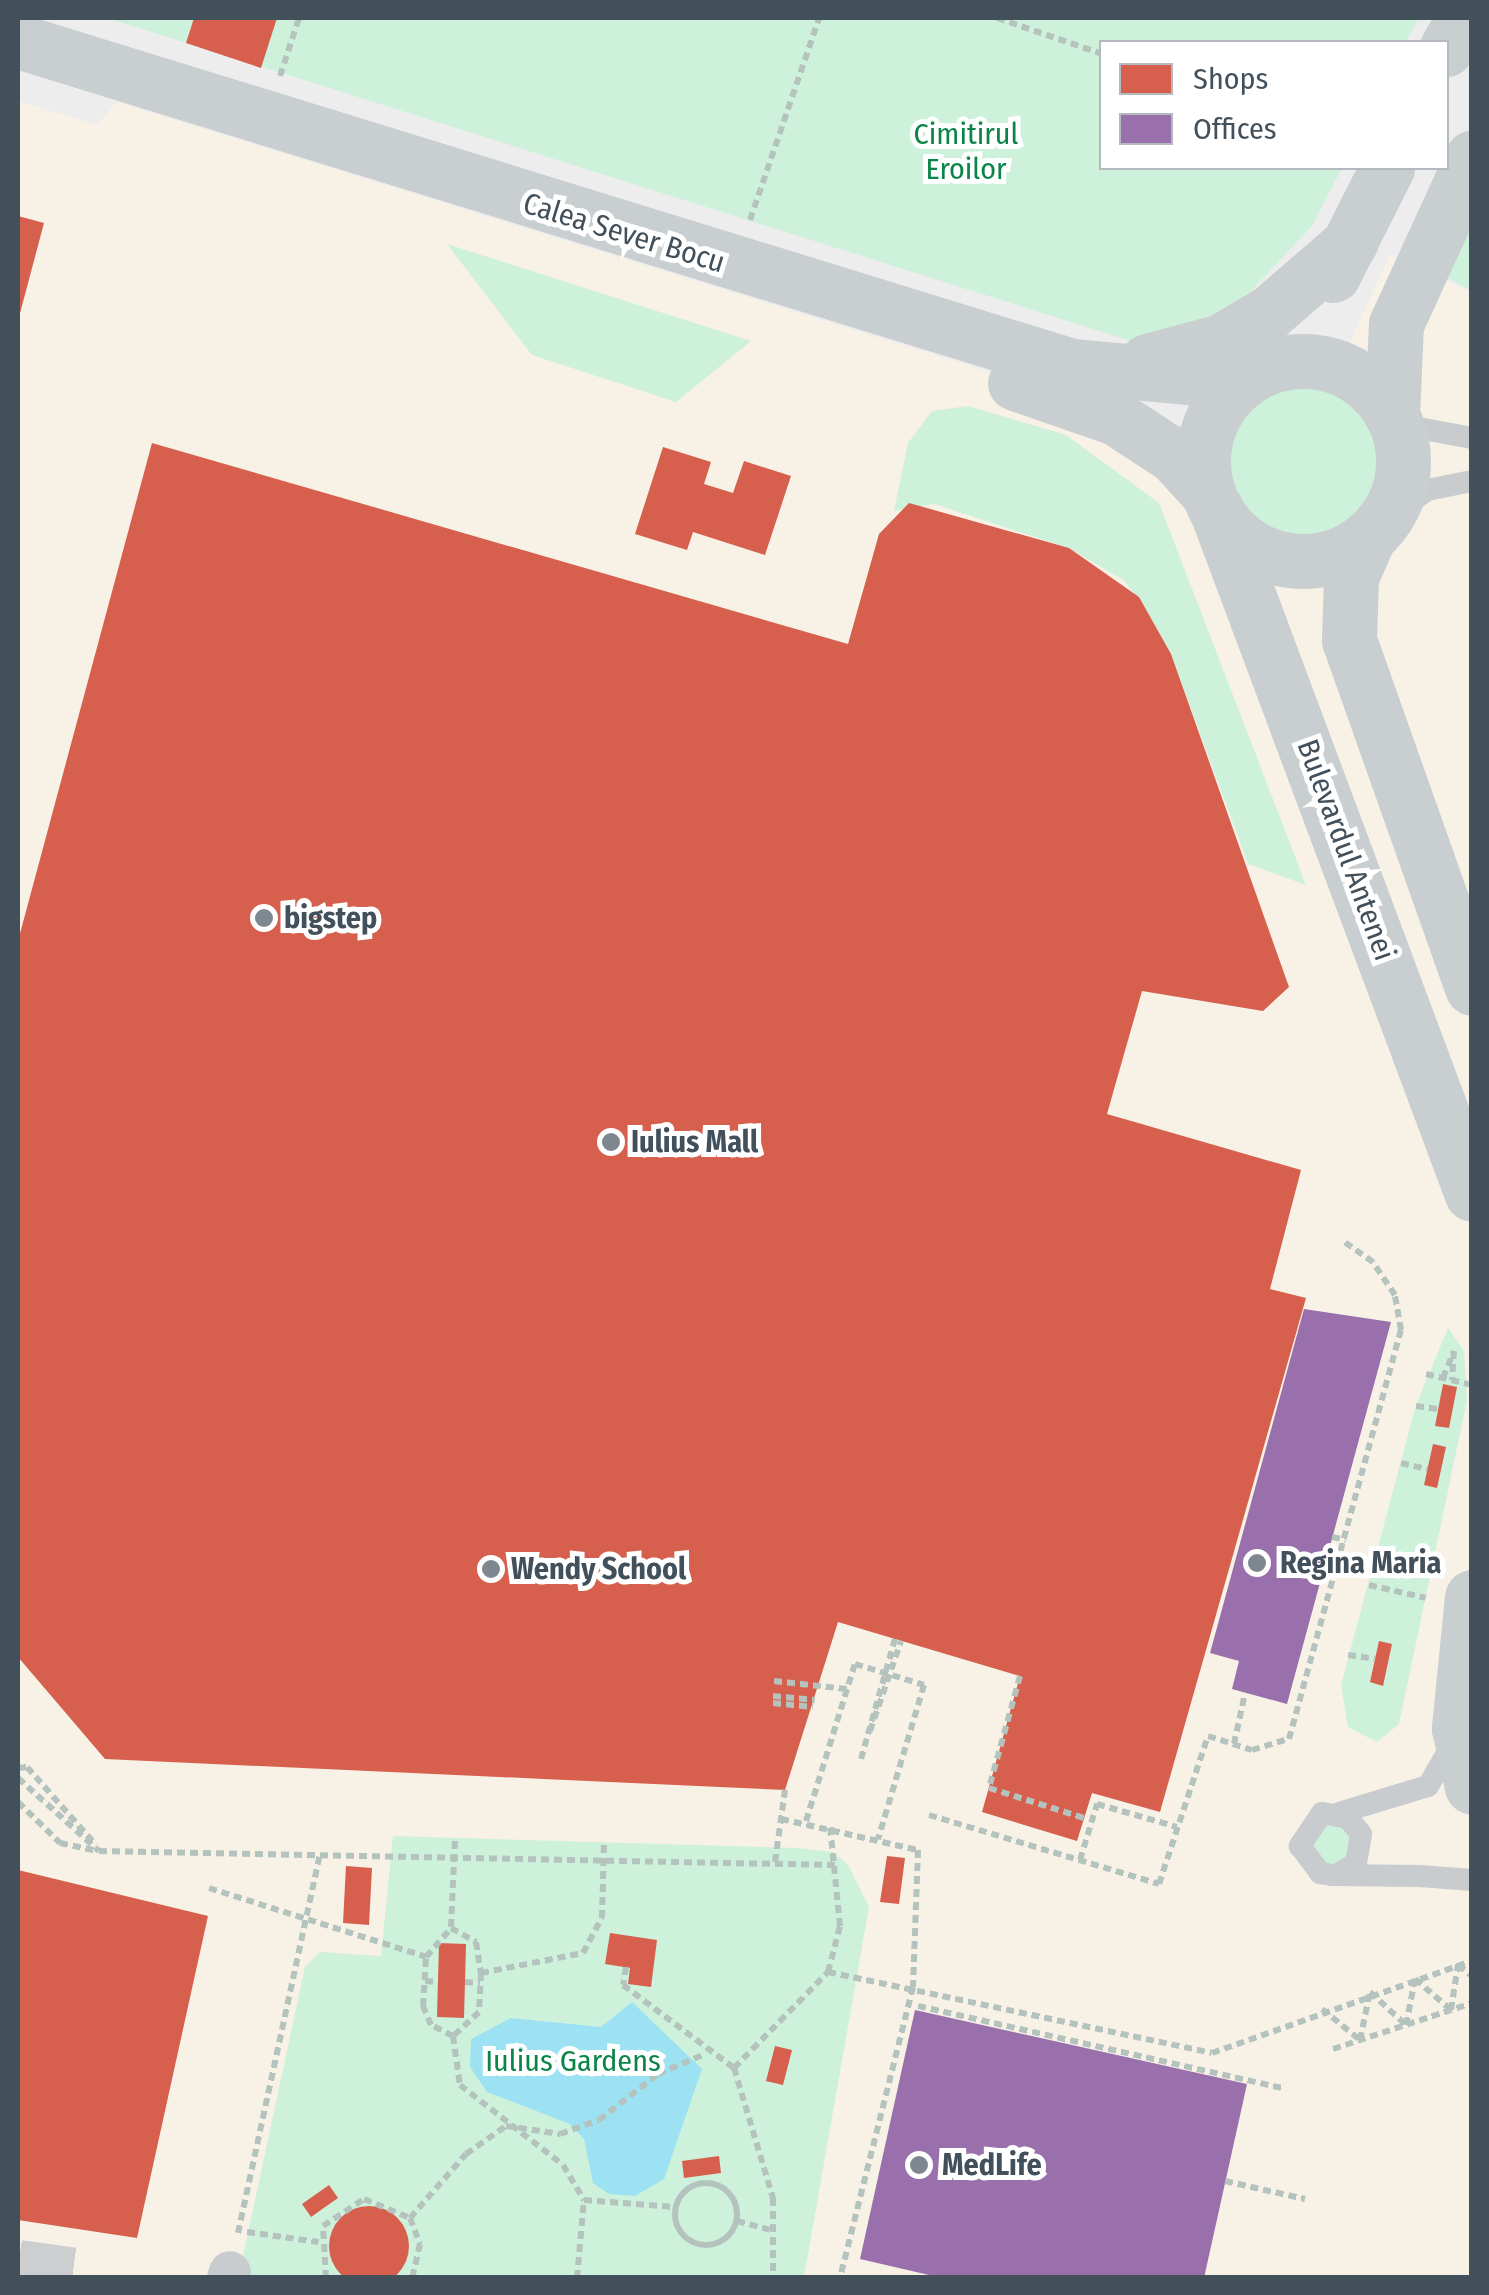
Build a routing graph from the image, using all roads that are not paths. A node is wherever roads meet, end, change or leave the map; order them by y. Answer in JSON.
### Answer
{"nodes":[{"id":1,"x":1462,"y":18,"type":"edge"},
{"id":2,"x":18,"y":41,"type":"edge"},
{"id":3,"x":1449,"y":44,"type":"edge"},
{"id":4,"x":18,"y":73,"type":"edge"},
{"id":5,"x":1472,"y":158,"type":"edge"},
{"id":6,"x":1386,"y":170,"type":"edge"},
{"id":7,"x":1350,"y":243,"type":"junction"},
{"id":8,"x":1090,"y":370,"type":"junction"},
{"id":9,"x":1245,"y":379,"type":"junction"},
{"id":10,"x":1394,"y":420,"type":"junction"},
{"id":11,"x":1472,"y":438,"type":"edge"},
{"id":12,"x":1472,"y":481,"type":"edge"},
{"id":13,"x":1212,"y":501,"type":"junction"},
{"id":14,"x":1375,"y":530,"type":"junction"},
{"id":15,"x":1472,"y":988,"type":"edge"},
{"id":16,"x":1472,"y":1194,"type":"edge"},
{"id":17,"x":1454,"y":1598,"type":"edge"},
{"id":18,"x":1459,"y":1728,"type":"junction"},
{"id":19,"x":1472,"y":1787,"type":"edge"},
{"id":20,"x":1339,"y":1813,"type":"junction"},
{"id":21,"x":1338,"y":1874,"type":"junction"},
{"id":22,"x":1472,"y":1880,"type":"edge"}],
"edges":[{"from":1,"to":3,"type":"main road"},
{"from":2,"to":8,"type":"main road","name":"Calea Sever Bocu"},
{"from":4,"to":13,"type":"main road","name":"Calea Sever Bocu"},
{"from":5,"to":10,"type":"main road"},
{"from":6,"to":7,"type":"main road"},
{"from":7,"to":8,"type":"main road"},
{"from":7,"to":9,"type":"main road"},
{"from":8,"to":9,"type":"main road","name":"Calea Sever Bocu"},
{"from":9,"to":10,"type":"main road"},
{"from":9,"to":13,"type":"main road"},
{"from":10,"to":11,"type":"lane"},
{"from":10,"to":14,"type":"main road"},
{"from":12,"to":14,"type":"lane"},
{"from":13,"to":14,"type":"main road"},
{"from":13,"to":16,"type":"main road","name":"Bulevardul Antenei"},
{"from":14,"to":15,"type":"main road"},
{"from":17,"to":18,"type":"main road"},
{"from":18,"to":19,"type":"main road"},
{"from":18,"to":20,"type":"lane"},
{"from":20,"to":21,"type":"lane"},
{"from":20,"to":21,"type":"lane"},
{"from":21,"to":22,"type":"lane"}]}
